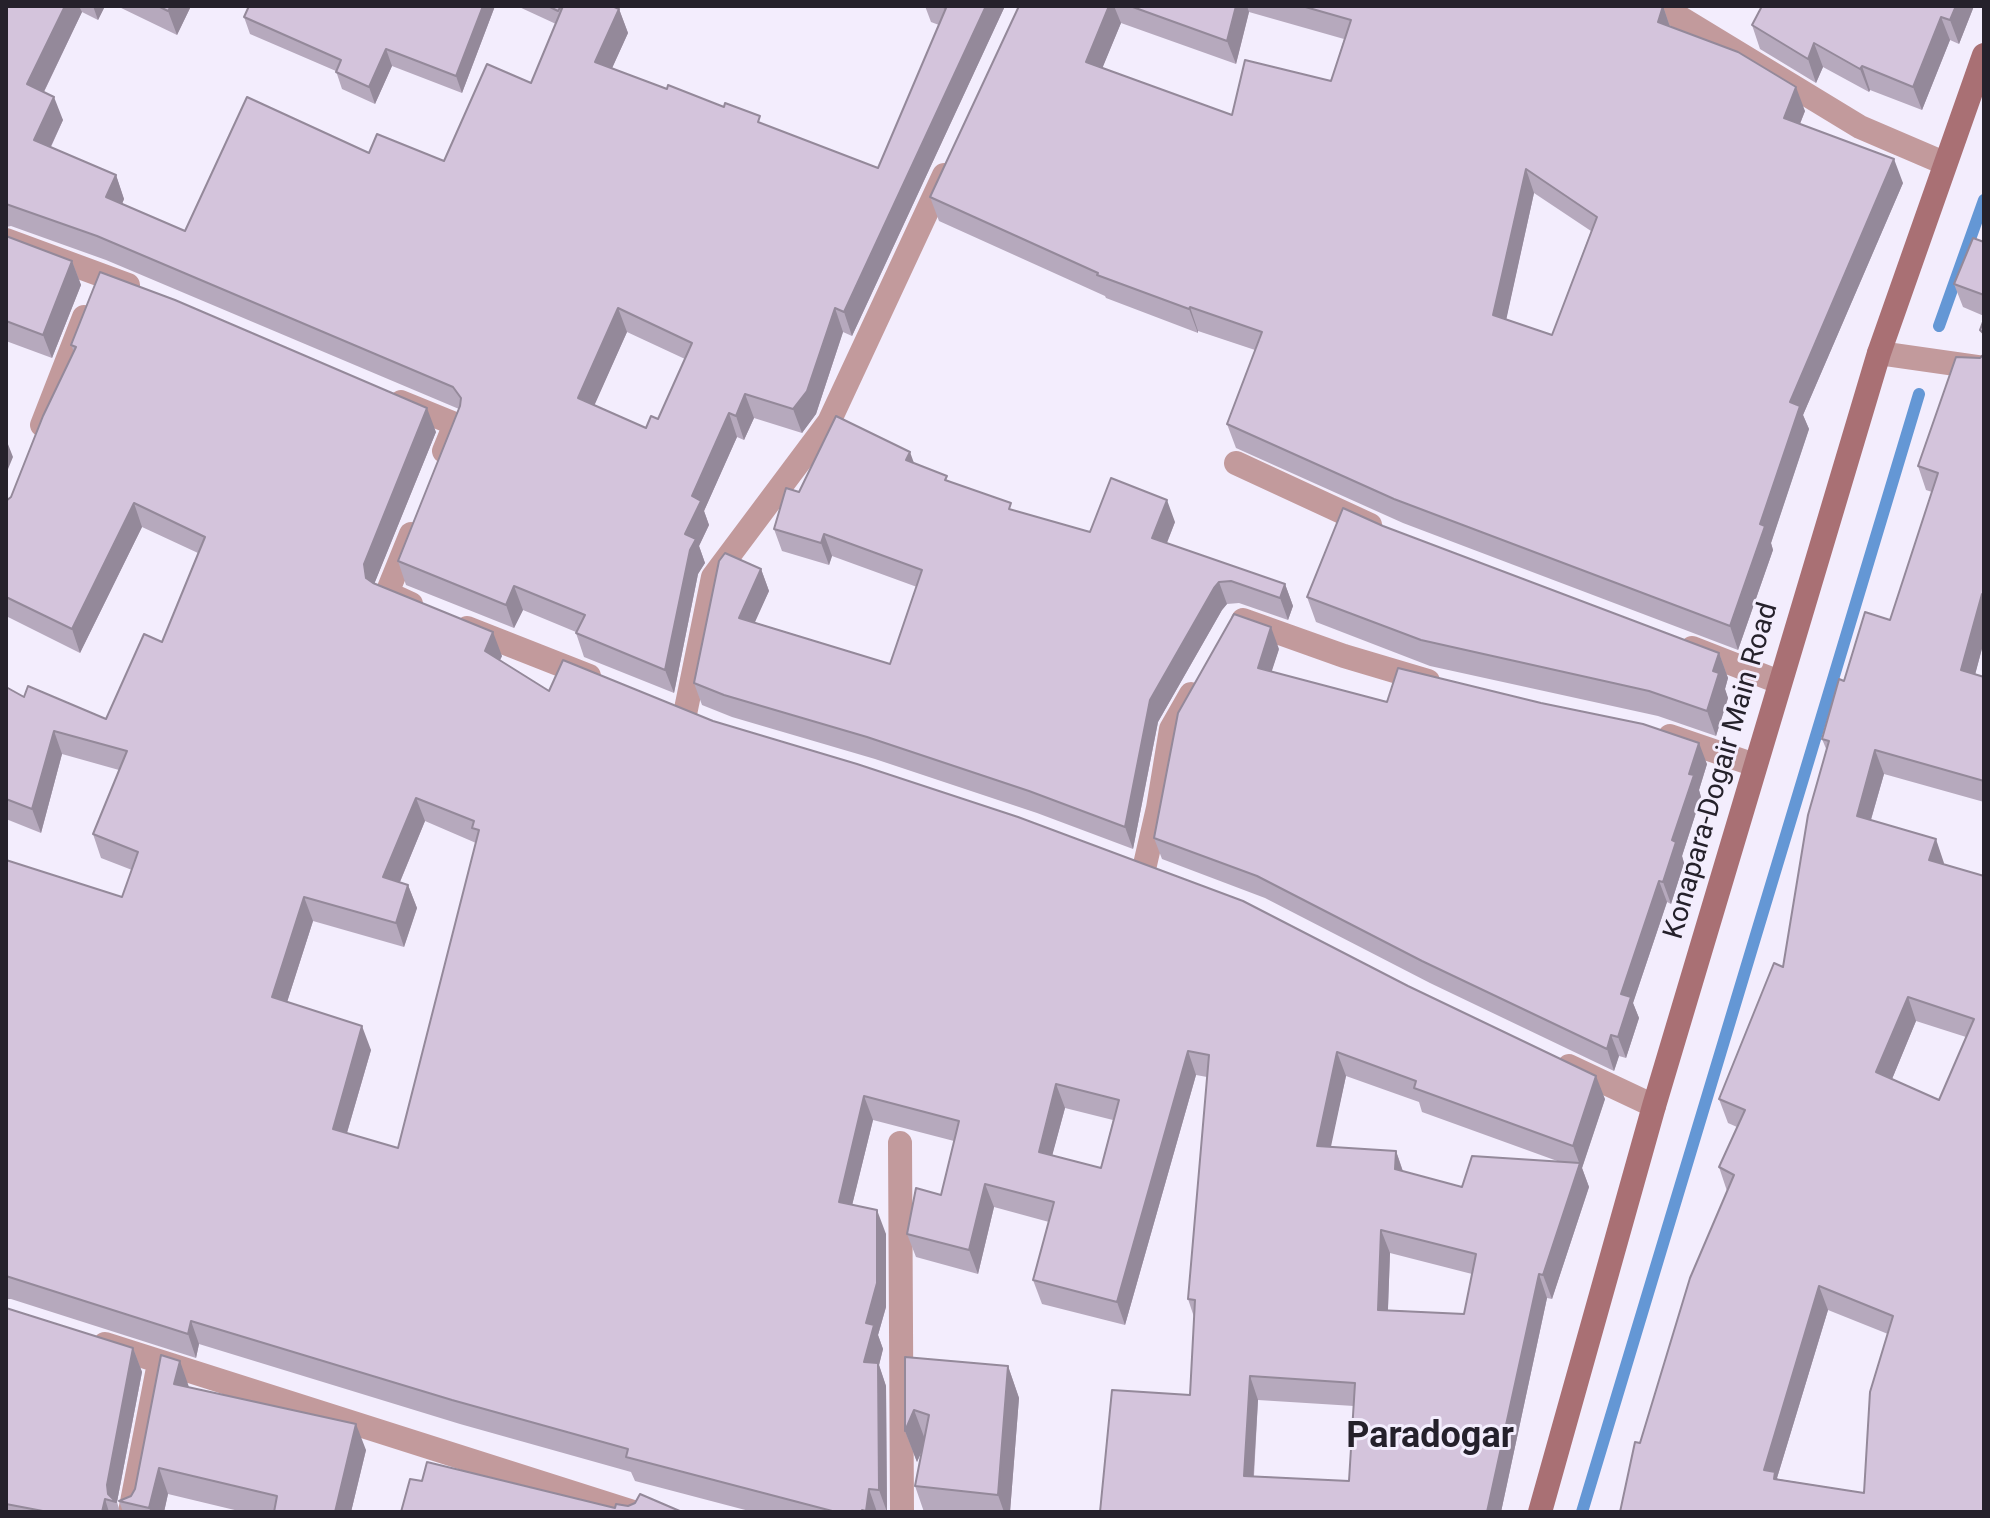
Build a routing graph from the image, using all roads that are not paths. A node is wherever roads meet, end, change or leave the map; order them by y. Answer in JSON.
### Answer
{"nodes":[{"id":1,"x":1661,"y":6,"type":"edge"},
{"id":2,"x":1984,"y":55,"type":"edge"},
{"id":3,"x":951,"y":160,"type":"edge"},
{"id":4,"x":1944,"y":163,"type":"junction"},
{"id":5,"x":6,"y":240,"type":"edge"},
{"id":6,"x":101,"y":274,"type":"junction"},
{"id":7,"x":145,"y":292,"type":"edge"},
{"id":8,"x":1879,"y":353,"type":"junction"},
{"id":9,"x":1984,"y":368,"type":"edge"},
{"id":10,"x":383,"y":394,"type":"edge"},
{"id":11,"x":34,"y":444,"type":"edge"},
{"id":12,"x":1236,"y":463,"type":"dead end"},
{"id":13,"x":438,"y":466,"type":"edge"},
{"id":14,"x":421,"y":509,"type":"edge"},
{"id":15,"x":1397,"y":537,"type":"edge"},
{"id":16,"x":1228,"y":630,"type":"edge"},
{"id":17,"x":1669,"y":639,"type":"edge"},
{"id":18,"x":1199,"y":679,"type":"edge"},
{"id":19,"x":1779,"y":682,"type":"junction"},
{"id":20,"x":611,"y":685,"type":"edge"},
{"id":21,"x":1454,"y":687,"type":"edge"},
{"id":22,"x":656,"y":702,"type":"edge"},
{"id":23,"x":685,"y":714,"type":"junction"},
{"id":24,"x":713,"y":726,"type":"edge"},
{"id":25,"x":1655,"y":731,"type":"edge"},
{"id":26,"x":1755,"y":765,"type":"junction"},
{"id":27,"x":1116,"y":858,"type":"edge"},
{"id":28,"x":1144,"y":869,"type":"junction"},
{"id":29,"x":1172,"y":879,"type":"edge"},
{"id":30,"x":1553,"y":1058,"type":"edge"},
{"id":31,"x":1654,"y":1106,"type":"junction"},
{"id":32,"x":900,"y":1143,"type":"dead end"},
{"id":33,"x":89,"y":1339,"type":"edge"},
{"id":34,"x":159,"y":1363,"type":"junction"},
{"id":35,"x":130,"y":1512,"type":"edge"},
{"id":36,"x":633,"y":1512,"type":"edge"},
{"id":37,"x":902,"y":1512,"type":"edge"},
{"id":38,"x":1540,"y":1512,"type":"edge"}],
"edges":[{"from":1,"to":4,"type":"street"},
{"from":2,"to":4,"type":"main road","name":"Konapara-Dogair Main Road"},
{"from":3,"to":23,"type":"street"},
{"from":4,"to":8,"type":"main road","name":"Konapara-Dogair Main Road"},
{"from":5,"to":6,"type":"street"},
{"from":6,"to":7,"type":"street"},
{"from":6,"to":11,"type":"street"},
{"from":8,"to":9,"type":"street"},
{"from":8,"to":19,"type":"main road","name":"Konapara-Dogair Main Road"},
{"from":10,"to":13,"type":"street"},
{"from":12,"to":15,"type":"street"},
{"from":14,"to":20,"type":"street"},
{"from":16,"to":21,"type":"street"},
{"from":17,"to":19,"type":"street"},
{"from":18,"to":28,"type":"street"},
{"from":19,"to":26,"type":"main road","name":"Konapara-Dogair Main Road"},
{"from":22,"to":23,"type":"street"},
{"from":23,"to":24,"type":"street"},
{"from":25,"to":26,"type":"street"},
{"from":26,"to":31,"type":"main road","name":"Konapara-Dogair Main Road"},
{"from":27,"to":28,"type":"street"},
{"from":28,"to":29,"type":"street"},
{"from":30,"to":31,"type":"street"},
{"from":31,"to":38,"type":"main road","name":"Konapara-Dogair Main Road"},
{"from":32,"to":37,"type":"street"},
{"from":33,"to":34,"type":"street"},
{"from":34,"to":35,"type":"street"},
{"from":34,"to":36,"type":"street"}]}
